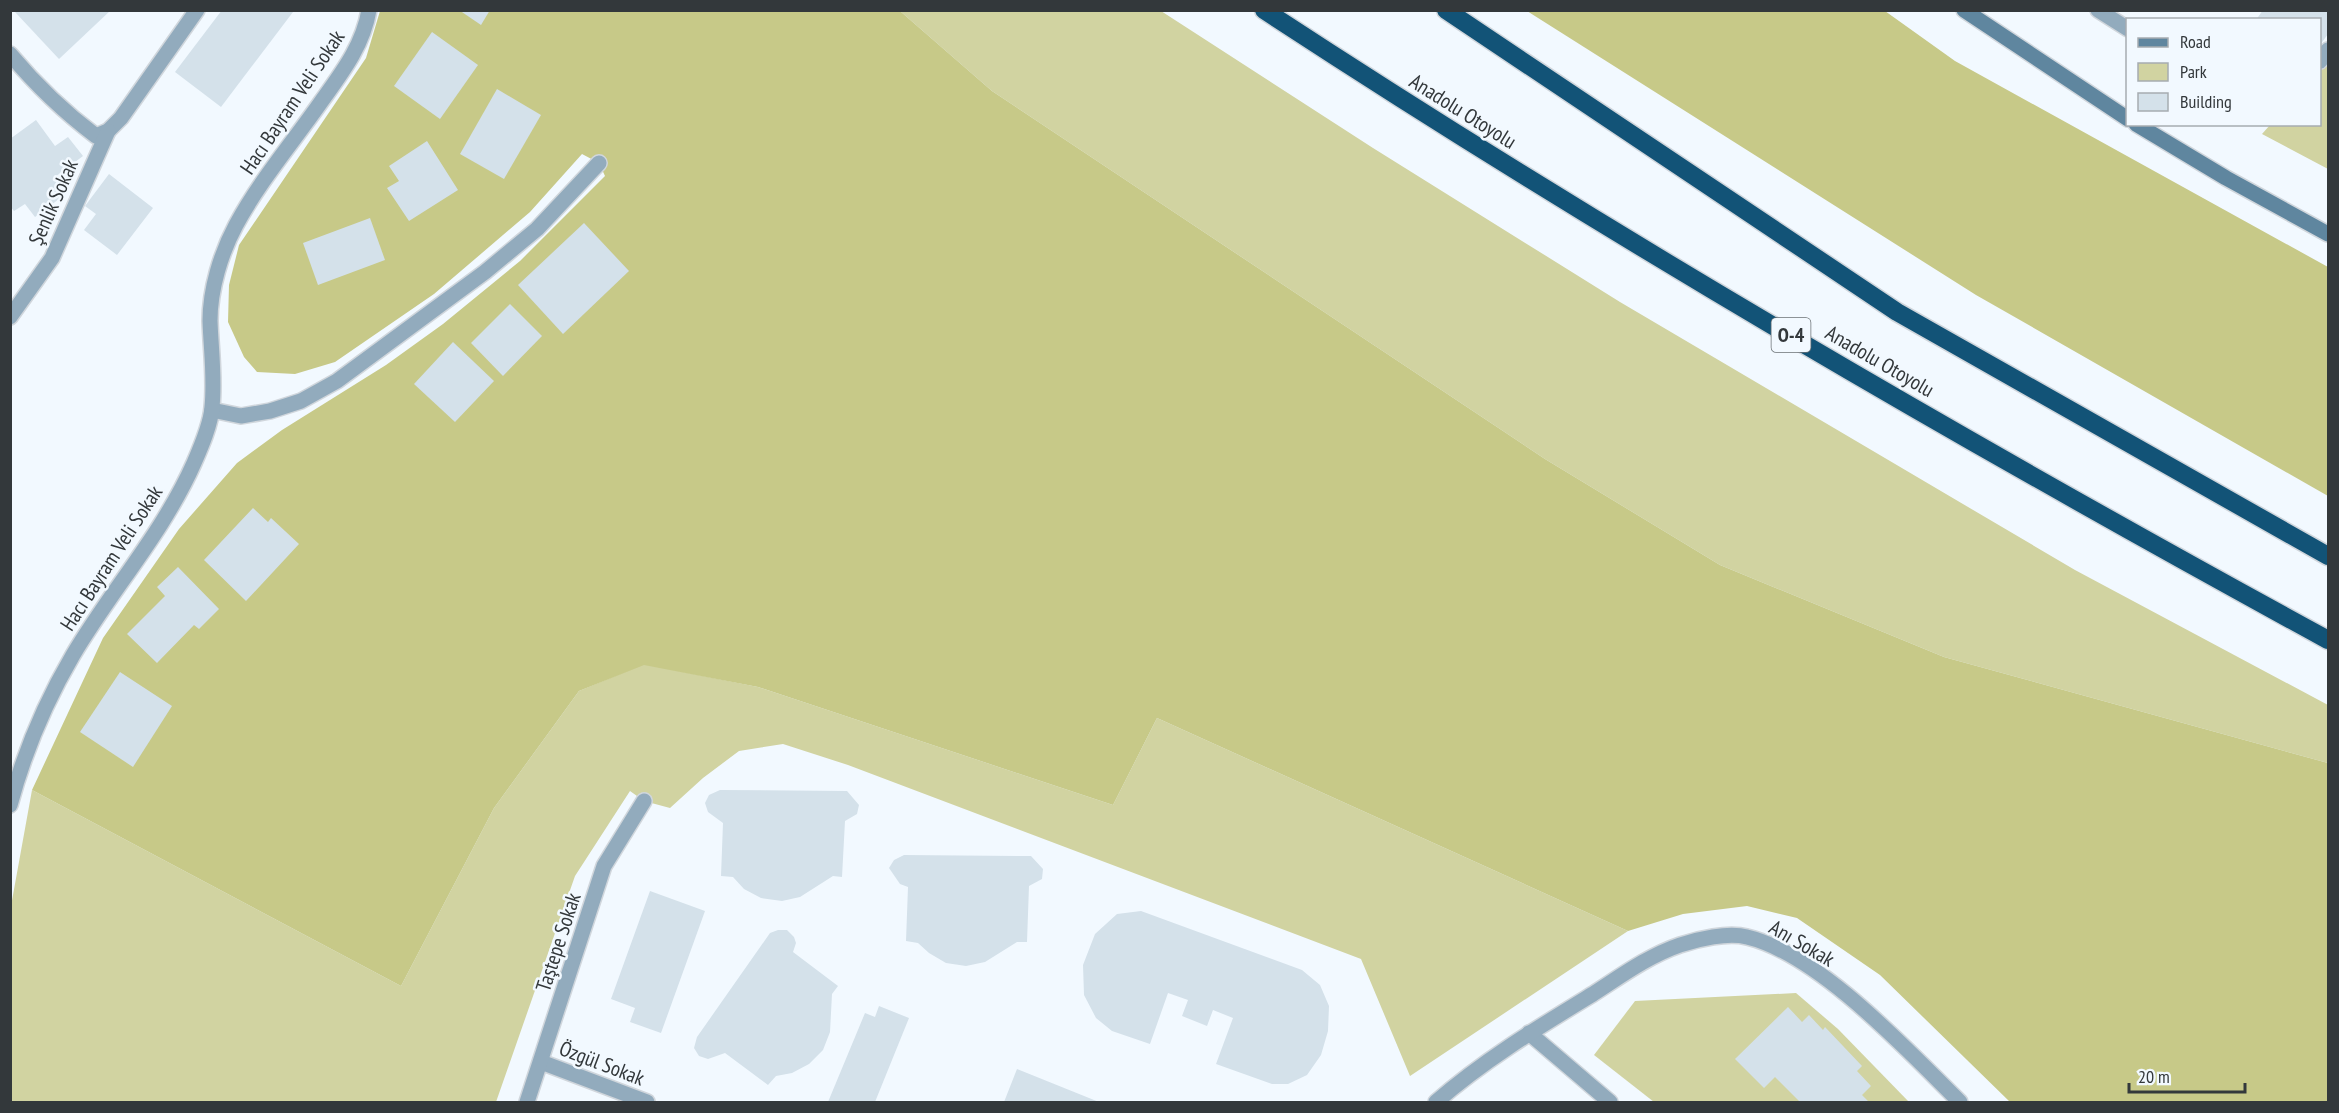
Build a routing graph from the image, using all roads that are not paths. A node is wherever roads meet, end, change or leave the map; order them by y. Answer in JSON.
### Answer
{"nodes":[{"id":1,"x":197,"y":10,"type":"edge"},
{"id":2,"x":369,"y":10,"type":"edge"},
{"id":3,"x":1264,"y":10,"type":"edge"},
{"id":4,"x":1446,"y":10,"type":"edge"},
{"id":5,"x":1964,"y":10,"type":"edge"},
{"id":6,"x":2098,"y":10,"type":"edge"},
{"id":7,"x":2126,"y":28,"type":"edge"},
{"id":8,"x":10,"y":54,"type":"edge"},
{"id":9,"x":2126,"y":119,"type":"edge"},
{"id":10,"x":2139,"y":126,"type":"edge"},
{"id":11,"x":108,"y":131,"type":"junction"},
{"id":12,"x":599,"y":163,"type":"dead end"},
{"id":13,"x":2328,"y":234,"type":"edge"},
{"id":14,"x":10,"y":317,"type":"edge"},
{"id":15,"x":212,"y":410,"type":"junction"},
{"id":16,"x":2328,"y":556,"type":"edge"},
{"id":17,"x":2328,"y":640,"type":"edge"},
{"id":18,"x":644,"y":801,"type":"dead end"},
{"id":19,"x":10,"y":805,"type":"edge"},
{"id":20,"x":1529,"y":1033,"type":"junction"},
{"id":21,"x":541,"y":1062,"type":"junction"},
{"id":22,"x":527,"y":1102,"type":"edge"},
{"id":23,"x":647,"y":1102,"type":"edge"},
{"id":24,"x":1436,"y":1102,"type":"edge"},
{"id":25,"x":1610,"y":1102,"type":"edge"},
{"id":26,"x":1960,"y":1102,"type":"edge"}],
"edges":[{"from":1,"to":11,"type":"street"},
{"from":2,"to":15,"type":"street","name":"Hacı Bayram Veli Sokak"},
{"from":3,"to":17,"type":"highway","name":"Anadolu Otoyolu","number":"O-4"},
{"from":4,"to":16,"type":"highway"},
{"from":5,"to":9,"type":"main road"},
{"from":6,"to":7,"type":"street"},
{"from":8,"to":11,"type":"street"},
{"from":10,"to":13,"type":"main road"},
{"from":11,"to":14,"type":"street","name":"Şenlik Sokak"},
{"from":12,"to":15,"type":"street"},
{"from":15,"to":19,"type":"street","name":"Hacı Bayram Veli Sokak"},
{"from":18,"to":21,"type":"street","name":"Taştepe Sokak"},
{"from":20,"to":24,"type":"street","name":"Anı Sokak"},
{"from":20,"to":25,"type":"street"},
{"from":20,"to":26,"type":"street","name":"Anı Sokak"},
{"from":21,"to":22,"type":"street","name":"Taştepe Sokak"},
{"from":21,"to":23,"type":"street","name":"Özgül Sokak"}]}
